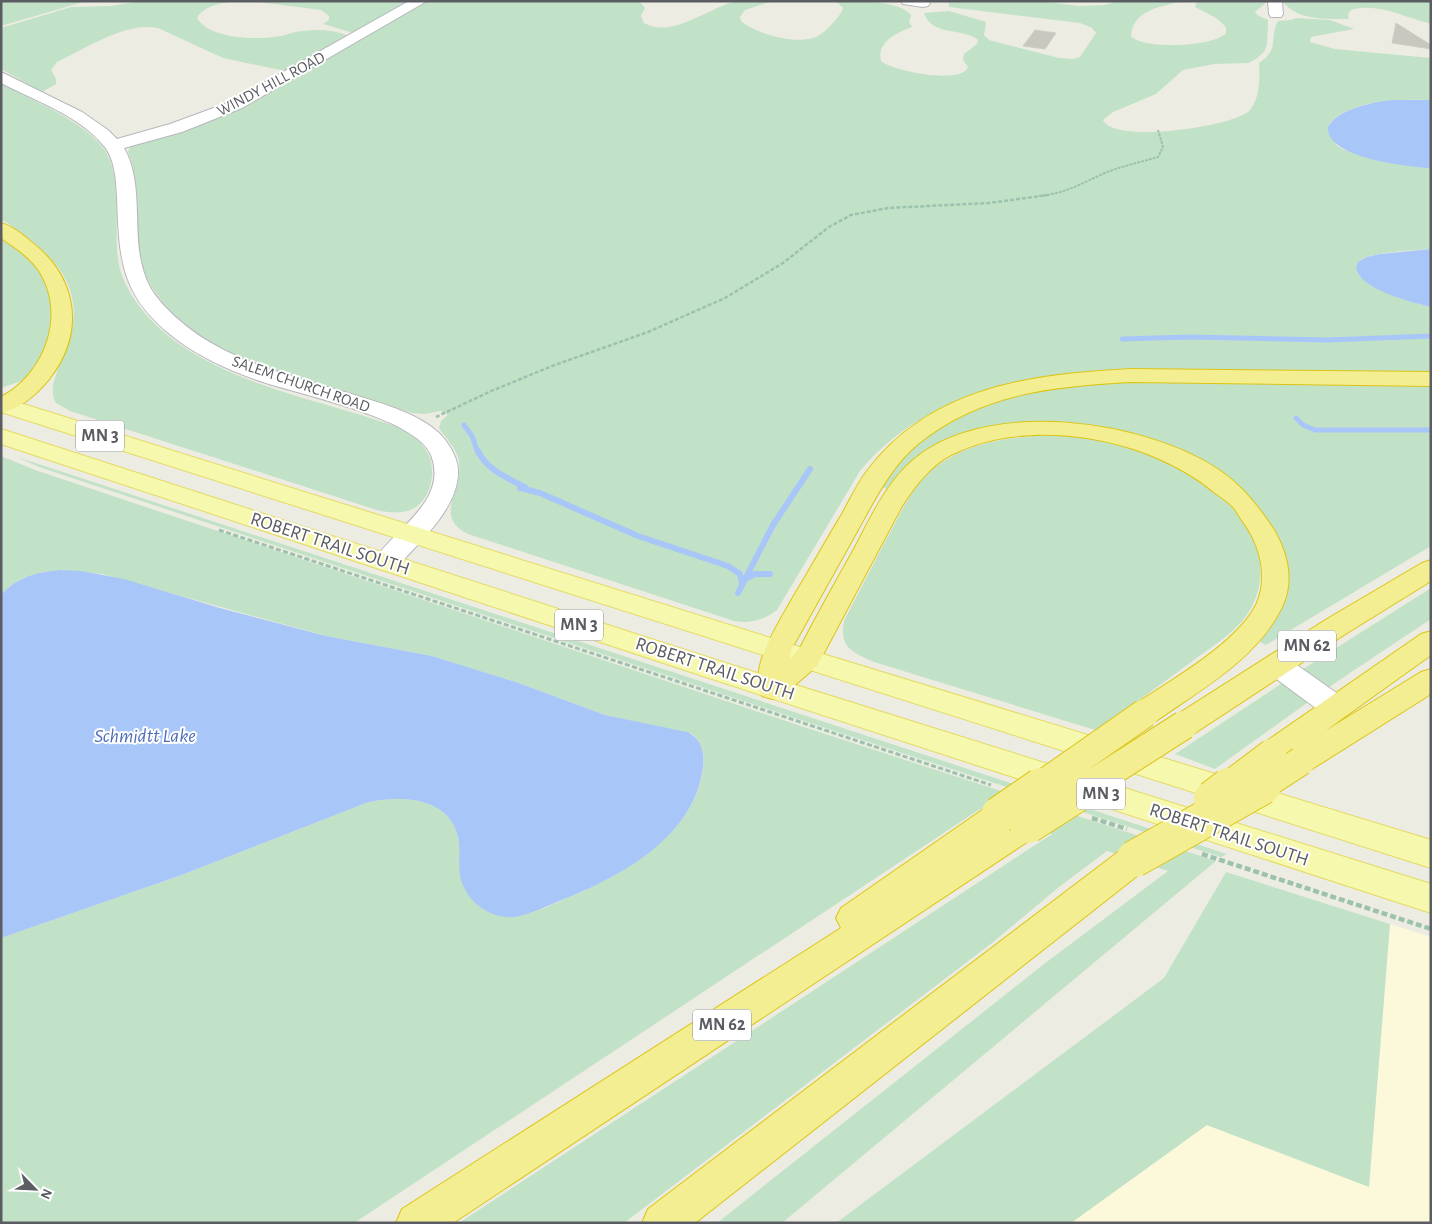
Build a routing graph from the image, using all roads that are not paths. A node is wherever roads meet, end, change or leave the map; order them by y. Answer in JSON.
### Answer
{"nodes":[{"id":1,"x":420,"y":1,"type":"edge"},
{"id":2,"x":908,"y":1,"type":"edge"},
{"id":3,"x":923,"y":4,"type":"dead end"},
{"id":4,"x":1,"y":76,"type":"edge"},
{"id":5,"x":113,"y":146,"type":"junction"},
{"id":6,"x":1,"y":229,"type":"edge"},
{"id":7,"x":1431,"y":379,"type":"edge"},
{"id":8,"x":2,"y":405,"type":"edge"},
{"id":9,"x":1,"y":436,"type":"edge"},
{"id":10,"x":412,"y":535,"type":"junction"},
{"id":11,"x":386,"y":562,"type":"junction"},
{"id":12,"x":1431,"y":569,"type":"edge"},
{"id":13,"x":1431,"y":641,"type":"edge"},
{"id":14,"x":777,"y":650,"type":"junction"},
{"id":15,"x":807,"y":660,"type":"junction"},
{"id":16,"x":1277,"y":665,"type":"junction"},
{"id":17,"x":1431,"y":680,"type":"edge"},
{"id":18,"x":772,"y":688,"type":"junction"},
{"id":19,"x":1335,"y":706,"type":"junction"},
{"id":20,"x":1287,"y":757,"type":"junction"},
{"id":21,"x":1013,"y":820,"type":"junction"},
{"id":22,"x":1431,"y":854,"type":"edge"},
{"id":23,"x":1431,"y":899,"type":"edge"},
{"id":24,"x":416,"y":1223,"type":"edge"},
{"id":25,"x":662,"y":1223,"type":"edge"}],
"edges":[{"from":1,"to":5,"type":"street","name":"WINDY HILL ROAD"},
{"from":2,"to":3,"type":"street"},
{"from":4,"to":5,"type":"street","name":"SALEM CHURCH ROAD"},
{"from":5,"to":10,"type":"street","name":"SALEM CHURCH ROAD"},
{"from":6,"to":8,"type":"highway"},
{"from":7,"to":14,"type":"highway"},
{"from":8,"to":10,"type":"main road","name":"ROBERT TRAIL SOUTH","number":"MN 3"},
{"from":9,"to":11,"type":"main road","name":"ROBERT TRAIL SOUTH","number":"MN 3"},
{"from":10,"to":11,"type":"street","name":"SALEM CHURCH ROAD"},
{"from":10,"to":14,"type":"main road","name":"ROBERT TRAIL SOUTH","number":"MN 3"},
{"from":11,"to":18,"type":"main road","name":"ROBERT TRAIL SOUTH","number":"MN 3"},
{"from":12,"to":16,"type":"highway","number":"MN 62"},
{"from":13,"to":19,"type":"highway"},
{"from":14,"to":15,"type":"main road","name":"ROBERT TRAIL SOUTH","number":"MN 3"},
{"from":14,"to":18,"type":"highway"},
{"from":15,"to":18,"type":"highway"},
{"from":15,"to":21,"type":"highway","bridge":true},
{"from":15,"to":22,"type":"main road","name":"ROBERT TRAIL SOUTH","number":"MN 3"},
{"from":16,"to":19,"type":"street"},
{"from":16,"to":21,"type":"highway","number":"MN 62","bridge":true},
{"from":17,"to":20,"type":"highway"},
{"from":18,"to":23,"type":"main road","name":"ROBERT TRAIL SOUTH","number":"MN 3"},
{"from":19,"to":20,"type":"highway"},
{"from":20,"to":25,"type":"highway","bridge":true},
{"from":21,"to":24,"type":"highway","number":"MN 62"}]}
